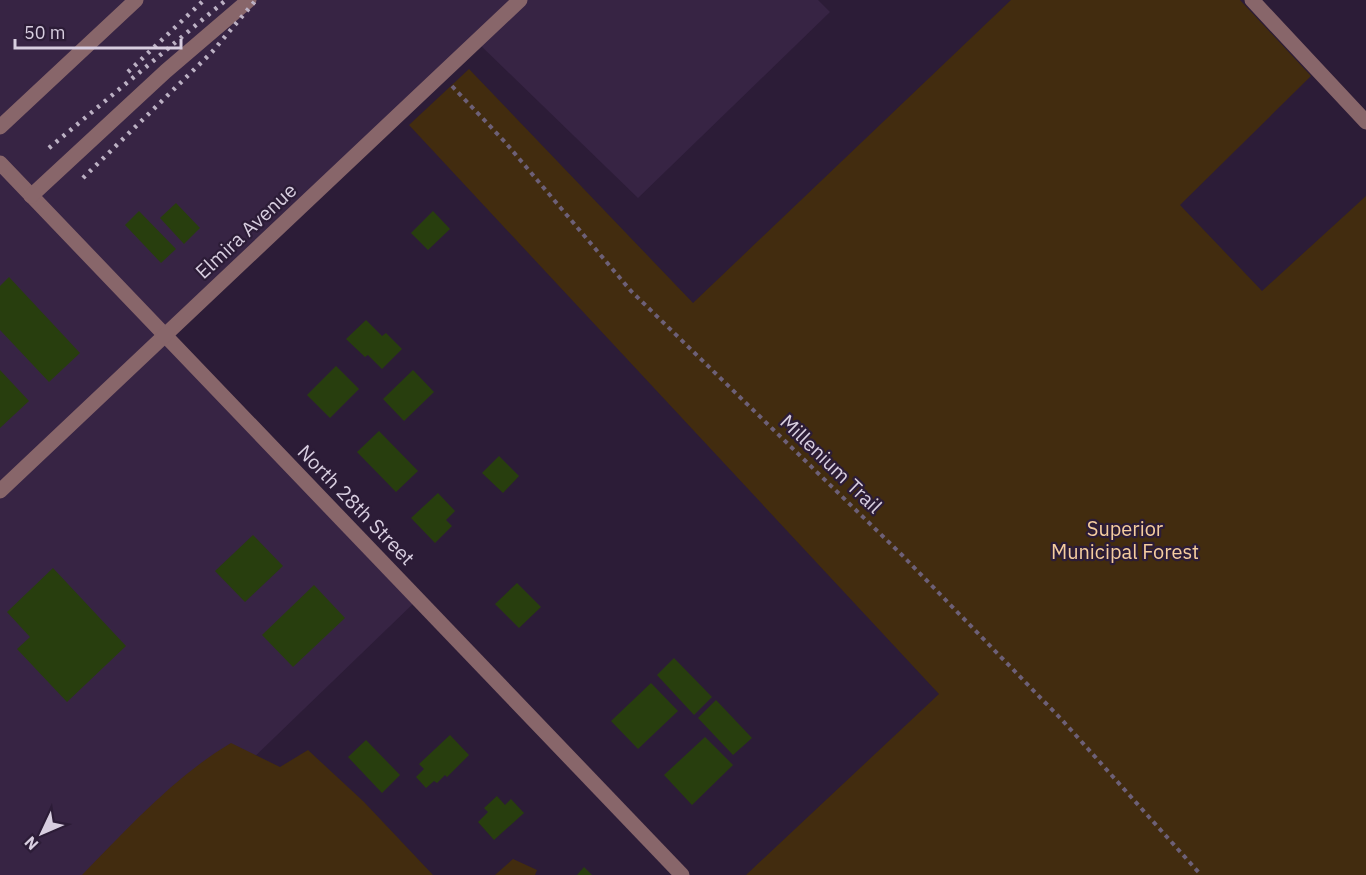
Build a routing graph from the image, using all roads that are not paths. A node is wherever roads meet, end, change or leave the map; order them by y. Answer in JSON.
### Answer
{"nodes":[{"id":1,"x":136,"y":0,"type":"edge"},
{"id":2,"x":249,"y":0,"type":"edge"},
{"id":3,"x":520,"y":0,"type":"edge"},
{"id":4,"x":1252,"y":0,"type":"edge"},
{"id":5,"x":1366,"y":122,"type":"edge"},
{"id":6,"x":0,"y":127,"type":"edge"},
{"id":7,"x":0,"y":163,"type":"edge"},
{"id":8,"x":31,"y":196,"type":"junction"},
{"id":9,"x":164,"y":337,"type":"junction"},
{"id":10,"x":0,"y":491,"type":"edge"},
{"id":11,"x":682,"y":875,"type":"edge"}],
"edges":[{"from":1,"to":6,"type":"street"},
{"from":2,"to":8,"type":"street"},
{"from":3,"to":9,"type":"street","name":"Elmira Avenue"},
{"from":4,"to":5,"type":"street"},
{"from":7,"to":8,"type":"street","name":"North 28th Street"},
{"from":8,"to":9,"type":"street","name":"North 28th Street"},
{"from":9,"to":10,"type":"street","name":"Elmira Avenue"},
{"from":9,"to":11,"type":"street","name":"North 28th Street"}]}
